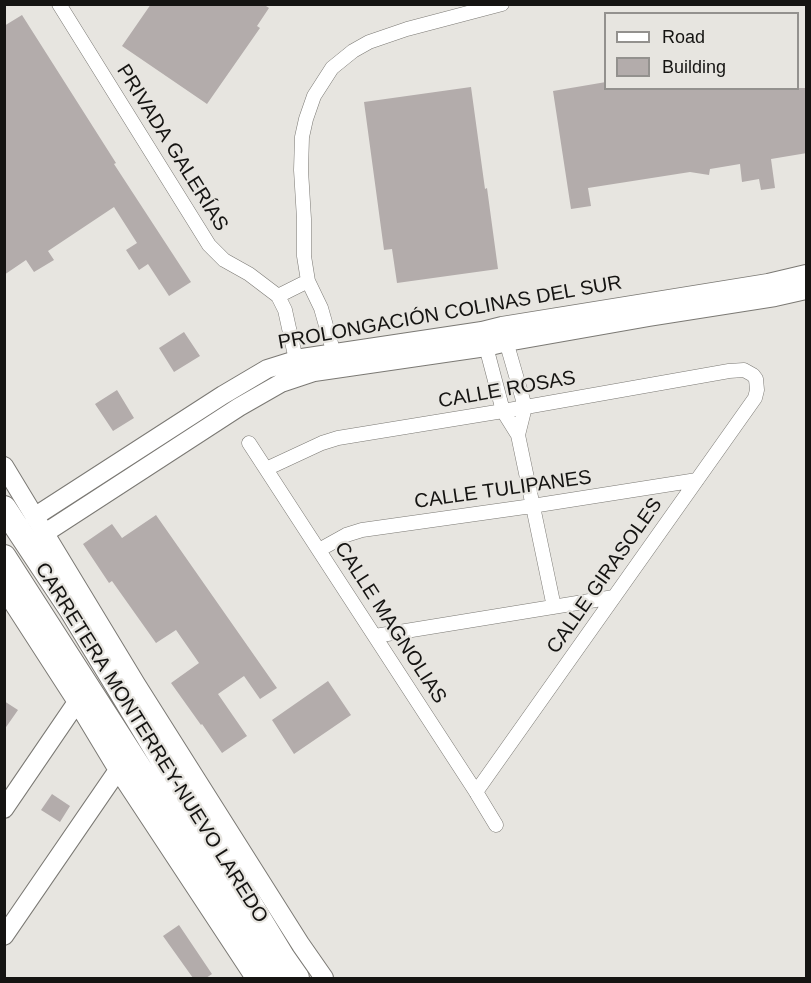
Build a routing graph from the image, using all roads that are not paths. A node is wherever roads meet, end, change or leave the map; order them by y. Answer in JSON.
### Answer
{"nodes":[{"id":1,"x":59,"y":4,"type":"edge"},
{"id":2,"x":502,"y":4,"type":"edge"},
{"id":3,"x":807,"y":274,"type":"edge"},
{"id":4,"x":308,"y":281,"type":"junction"},
{"id":5,"x":807,"y":290,"type":"edge"},
{"id":6,"x":278,"y":296,"type":"junction"},
{"id":7,"x":504,"y":334,"type":"junction"},
{"id":8,"x":484,"y":339,"type":"junction"},
{"id":9,"x":336,"y":361,"type":"junction"},
{"id":10,"x":300,"y":368,"type":"junction"},
{"id":11,"x":756,"y":379,"type":"joint"},
{"id":12,"x":525,"y":407,"type":"junction"},
{"id":13,"x":503,"y":411,"type":"junction"},
{"id":14,"x":518,"y":435,"type":"junction"},
{"id":15,"x":249,"y":442,"type":"dead end"},
{"id":16,"x":4,"y":466,"type":"edge"},
{"id":17,"x":266,"y":469,"type":"junction"},
{"id":18,"x":697,"y":480,"type":"junction"},
{"id":19,"x":532,"y":506,"type":"junction"},
{"id":20,"x":5,"y":507,"type":"edge"},
{"id":21,"x":34,"y":517,"type":"junction"},
{"id":22,"x":45,"y":533,"type":"junction"},
{"id":23,"x":319,"y":550,"type":"junction"},
{"id":24,"x":4,"y":557,"type":"edge"},
{"id":25,"x":4,"y":589,"type":"edge"},
{"id":26,"x":614,"y":597,"type":"junction"},
{"id":27,"x":554,"y":607,"type":"junction"},
{"id":28,"x":71,"y":609,"type":"junction"},
{"id":29,"x":375,"y":636,"type":"junction"},
{"id":30,"x":136,"y":684,"type":"junction"},
{"id":31,"x":77,"y":702,"type":"junction"},
{"id":32,"x":118,"y":770,"type":"junction"},
{"id":33,"x":476,"y":792,"type":"junction"},
{"id":34,"x":4,"y":809,"type":"edge"},
{"id":35,"x":496,"y":825,"type":"dead end"},
{"id":36,"x":4,"y":936,"type":"edge"},
{"id":37,"x":255,"y":978,"type":"edge"},
{"id":38,"x":274,"y":978,"type":"edge"},
{"id":39,"x":297,"y":978,"type":"edge"},
{"id":40,"x":324,"y":978,"type":"edge"}],
"edges":[{"from":1,"to":6,"type":"street","name":"PRIVADA GALERÍAS"},
{"from":2,"to":4,"type":"street"},
{"from":3,"to":7,"type":"street","name":"PROLONGACIÓN COLINAS DEL SUR"},
{"from":4,"to":6,"type":"street"},
{"from":4,"to":9,"type":"street"},
{"from":5,"to":7,"type":"street","name":"PROLONGACIÓN COLINAS DEL SUR"},
{"from":6,"to":10,"type":"street"},
{"from":7,"to":8,"type":"street","name":"PROLONGACIÓN COLINAS DEL SUR"},
{"from":7,"to":12,"type":"street"},
{"from":8,"to":9,"type":"street","name":"PROLONGACIÓN COLINAS DEL SUR"},
{"from":8,"to":13,"type":"street"},
{"from":9,"to":10,"type":"street","name":"PROLONGACIÓN COLINAS DEL SUR"},
{"from":10,"to":21,"type":"street","name":"PROLONGACIÓN COLINAS DEL SUR"},
{"from":10,"to":22,"type":"street","name":"PROLONGACIÓN COLINAS DEL SUR"},
{"from":11,"to":12,"type":"street","name":"CALLE ROSAS"},
{"from":11,"to":18,"type":"street","name":"CALLE GIRASOLES"},
{"from":12,"to":13,"type":"street","name":"CALLE ROSAS"},
{"from":12,"to":14,"type":"street"},
{"from":13,"to":14,"type":"street"},
{"from":13,"to":17,"type":"street","name":"CALLE ROSAS"},
{"from":14,"to":19,"type":"street"},
{"from":15,"to":17,"type":"street","name":"CALLE MAGNOLIAS"},
{"from":16,"to":21,"type":"street"},
{"from":17,"to":23,"type":"street","name":"CALLE MAGNOLIAS"},
{"from":18,"to":19,"type":"street","name":"CALLE TULIPANES"},
{"from":18,"to":26,"type":"street","name":"CALLE GIRASOLES"},
{"from":19,"to":23,"type":"street","name":"CALLE TULIPANES"},
{"from":19,"to":27,"type":"street"},
{"from":20,"to":28,"type":"highway","name":"CARRETERA MONTERREY-NUEVO LAREDO"},
{"from":21,"to":22,"type":"street"},
{"from":22,"to":30,"type":"street"},
{"from":23,"to":29,"type":"street","name":"CALLE MAGNOLIAS"},
{"from":24,"to":38,"type":"highway"},
{"from":25,"to":31,"type":"street"},
{"from":26,"to":27,"type":"street"},
{"from":26,"to":33,"type":"street","name":"CALLE GIRASOLES"},
{"from":27,"to":29,"type":"street"},
{"from":28,"to":30,"type":"highway"},
{"from":28,"to":39,"type":"highway","name":"CARRETERA MONTERREY-NUEVO LAREDO"},
{"from":29,"to":33,"type":"street","name":"CALLE MAGNOLIAS"},
{"from":30,"to":40,"type":"street"},
{"from":31,"to":32,"type":"street"},
{"from":31,"to":34,"type":"street"},
{"from":32,"to":36,"type":"street"},
{"from":32,"to":37,"type":"street"},
{"from":33,"to":35,"type":"street","name":"CALLE MAGNOLIAS"}]}
